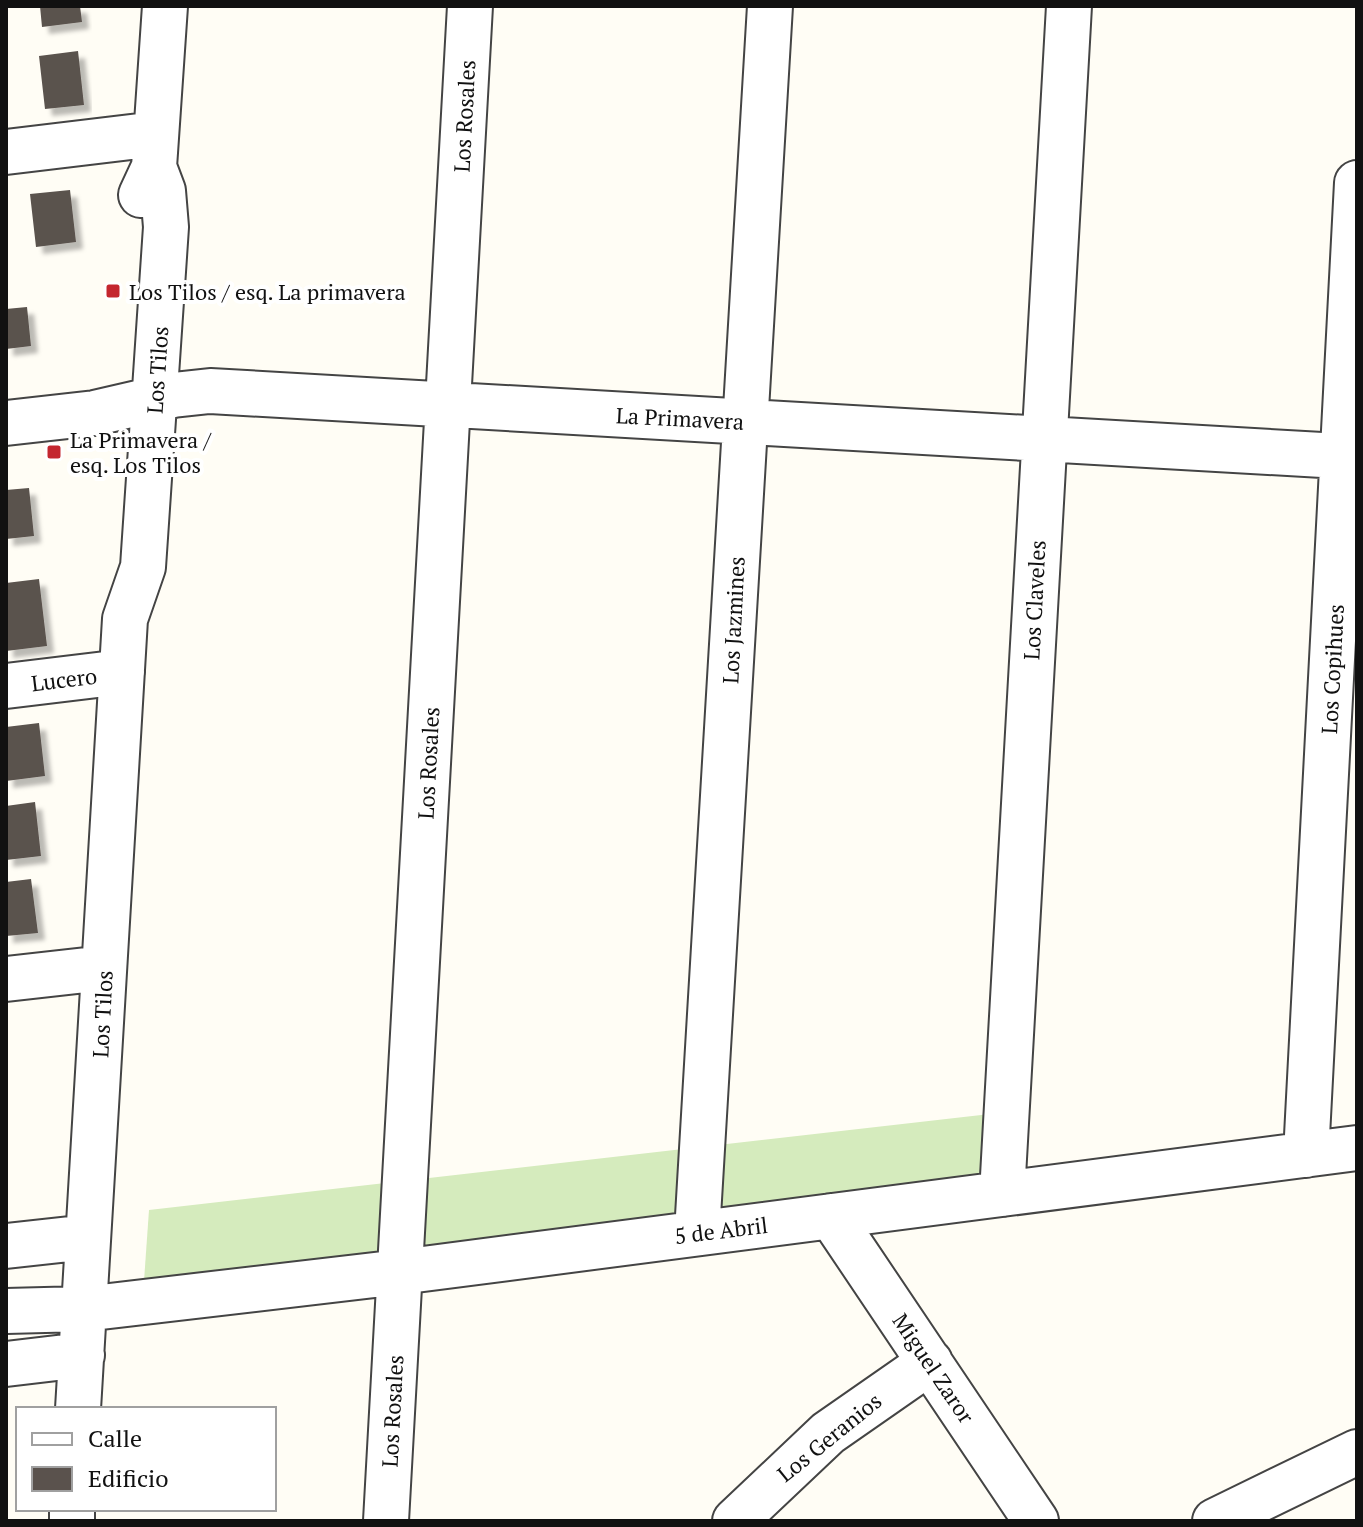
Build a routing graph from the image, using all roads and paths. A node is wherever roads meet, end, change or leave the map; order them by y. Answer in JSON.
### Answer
{"nodes":[{"id":1,"x":165,"y":6,"type":"edge"},
{"id":2,"x":470,"y":6,"type":"edge"},
{"id":3,"x":770,"y":6,"type":"edge"},
{"id":4,"x":1069,"y":6,"type":"edge"},
{"id":5,"x":155,"y":151,"type":"junction"},
{"id":6,"x":6,"y":152,"type":"edge"},
{"id":7,"x":1357,"y":183,"type":"edge"},
{"id":8,"x":140,"y":404,"type":"junction"},
{"id":9,"x":448,"y":405,"type":"junction"},
{"id":10,"x":745,"y":422,"type":"junction"},
{"id":11,"x":6,"y":423,"type":"edge"},
{"id":12,"x":1043,"y":439,"type":"junction"},
{"id":13,"x":1350,"y":457,"type":"edge"},
{"id":14,"x":122,"y":672,"type":"junction"},
{"id":15,"x":6,"y":686,"type":"edge"},
{"id":16,"x":104,"y":968,"type":"junction"},
{"id":17,"x":6,"y":979,"type":"edge"},
{"id":18,"x":1357,"y":1148,"type":"edge"},
{"id":19,"x":1306,"y":1155,"type":"junction"},
{"id":20,"x":1002,"y":1194,"type":"junction"},
{"id":21,"x":831,"y":1216,"type":"junction"},
{"id":22,"x":697,"y":1233,"type":"junction"},
{"id":23,"x":88,"y":1237,"type":"junction"},
{"id":24,"x":6,"y":1246,"type":"edge"},
{"id":25,"x":400,"y":1272,"type":"junction"},
{"id":26,"x":84,"y":1309,"type":"junction"},
{"id":27,"x":6,"y":1311,"type":"edge"},
{"id":28,"x":82,"y":1355,"type":"junction"},
{"id":29,"x":930,"y":1362,"type":"junction"},
{"id":30,"x":6,"y":1364,"type":"edge"},
{"id":31,"x":78,"y":1407,"type":"edge"},
{"id":32,"x":1357,"y":1452,"type":"edge"},
{"id":33,"x":386,"y":1521,"type":"edge"},
{"id":34,"x":735,"y":1521,"type":"edge"},
{"id":35,"x":1036,"y":1521,"type":"edge"},
{"id":36,"x":1215,"y":1521,"type":"edge"}],
"edges":[{"from":1,"to":5,"type":"street","name":"Los Tilos"},
{"from":2,"to":9,"type":"street","name":"Los Rosales"},
{"from":3,"to":10,"type":"street","name":"Los Jazmines"},
{"from":4,"to":12,"type":"street","name":"Los Claveles"},
{"from":5,"to":6,"type":"street"},
{"from":5,"to":8,"type":"street","name":"Los Tilos"},
{"from":7,"to":13,"type":"street","name":"Los Copihues"},
{"from":8,"to":9,"type":"street","name":"La Primavera"},
{"from":8,"to":11,"type":"street","name":"La Primavera"},
{"from":8,"to":14,"type":"street","name":"Los Tilos"},
{"from":9,"to":10,"type":"street","name":"La Primavera"},
{"from":9,"to":25,"type":"street","name":"Los Rosales"},
{"from":10,"to":12,"type":"street","name":"La Primavera"},
{"from":10,"to":22,"type":"street","name":"Los Jazmines"},
{"from":12,"to":13,"type":"street","name":"La Primavera"},
{"from":12,"to":20,"type":"street","name":"Los Claveles"},
{"from":13,"to":19,"type":"street","name":"Los Copihues"},
{"from":14,"to":15,"type":"street","name":"Lucero"},
{"from":14,"to":16,"type":"street","name":"Los Tilos"},
{"from":16,"to":17,"type":"street"},
{"from":16,"to":23,"type":"street","name":"Los Tilos"},
{"from":18,"to":19,"type":"street","name":"5 de Abril"},
{"from":19,"to":20,"type":"street","name":"5 de Abril"},
{"from":20,"to":21,"type":"street","name":"5 de Abril"},
{"from":21,"to":22,"type":"street","name":"5 de Abril"},
{"from":21,"to":29,"type":"street","name":"Miguel Zaror"},
{"from":22,"to":25,"type":"street","name":"5 de Abril"},
{"from":23,"to":24,"type":"street"},
{"from":23,"to":26,"type":"street","name":"Los Tilos"},
{"from":25,"to":26,"type":"street","name":"5 de Abril"},
{"from":25,"to":33,"type":"street","name":"Los Rosales"},
{"from":26,"to":27,"type":"street","name":"5 de Abril"},
{"from":26,"to":28,"type":"street","name":"Los Tilos"},
{"from":28,"to":30,"type":"street"},
{"from":28,"to":31,"type":"street","name":"Los Tilos"},
{"from":29,"to":34,"type":"street","name":"Los Geranios"},
{"from":29,"to":35,"type":"street","name":"Miguel Zaror"},
{"from":32,"to":36,"type":"street"}]}
